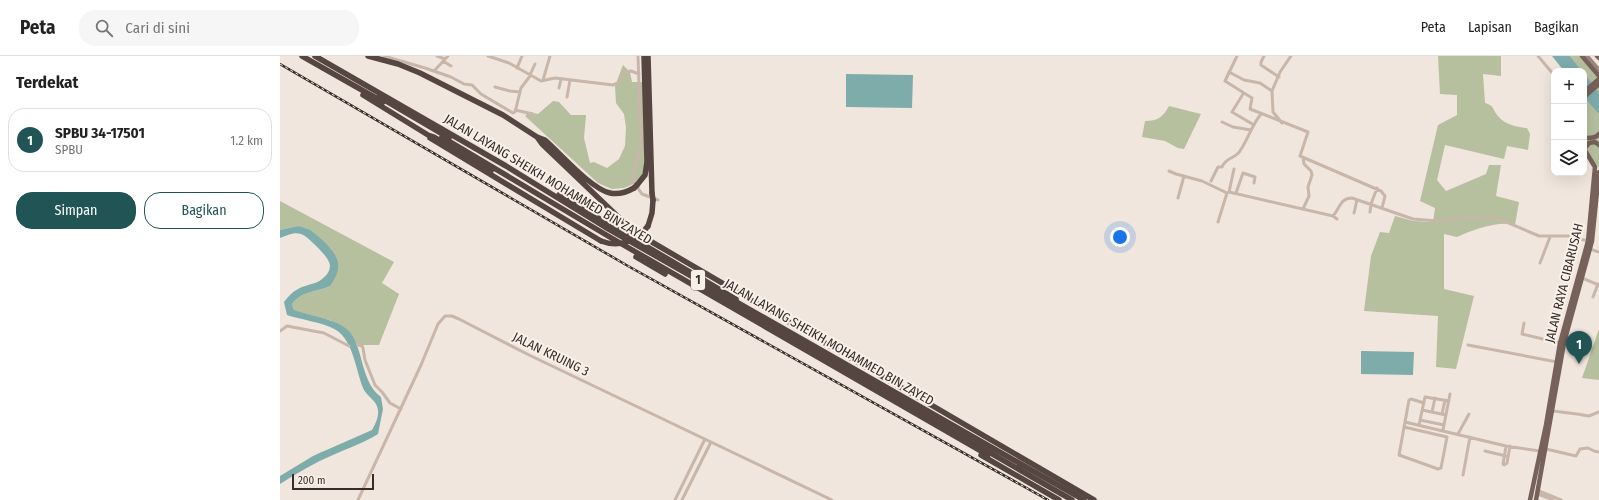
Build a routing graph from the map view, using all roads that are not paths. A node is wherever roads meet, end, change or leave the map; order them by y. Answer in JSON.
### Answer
{"nodes":[{"id":1,"x":302,"y":56,"type":"edge"},
{"id":2,"x":309,"y":56,"type":"edge"},
{"id":3,"x":315,"y":56,"type":"edge"},
{"id":4,"x":320,"y":56,"type":"edge"},
{"id":5,"x":368,"y":56,"type":"edge"},
{"id":6,"x":384,"y":56,"type":"edge"},
{"id":7,"x":437,"y":56,"type":"edge"},
{"id":8,"x":488,"y":56,"type":"edge"},
{"id":9,"x":522,"y":56,"type":"edge"},
{"id":10,"x":550,"y":56,"type":"edge"},
{"id":11,"x":638,"y":56,"type":"edge"},
{"id":12,"x":644,"y":56,"type":"edge"},
{"id":13,"x":648,"y":56,"type":"edge"},
{"id":14,"x":1237,"y":56,"type":"edge"},
{"id":15,"x":1264,"y":56,"type":"edge"},
{"id":16,"x":1291,"y":56,"type":"edge"},
{"id":17,"x":1538,"y":56,"type":"edge"},
{"id":18,"x":1582,"y":56,"type":"edge"},
{"id":19,"x":1587,"y":56,"type":"edge"},
{"id":20,"x":445,"y":59,"type":"edge"},
{"id":21,"x":535,"y":64,"type":"dead end"},
{"id":22,"x":451,"y":66,"type":"dead end"},
{"id":23,"x":516,"y":68,"type":"junction"},
{"id":24,"x":1599,"y":70,"type":"edge"},
{"id":25,"x":434,"y":71,"type":"junction"},
{"id":26,"x":1551,"y":71,"type":"edge"},
{"id":27,"x":1229,"y":72,"type":"junction"},
{"id":28,"x":639,"y":74,"type":"junction"},
{"id":29,"x":530,"y":76,"type":"junction"},
{"id":30,"x":1279,"y":76,"type":"junction"},
{"id":31,"x":1599,"y":76,"type":"edge"},
{"id":32,"x":561,"y":79,"type":"junction"},
{"id":33,"x":543,"y":80,"type":"junction"},
{"id":34,"x":570,"y":80,"type":"junction"},
{"id":35,"x":1598,"y":82,"type":"edge"},
{"id":36,"x":353,"y":85,"type":"junction"},
{"id":37,"x":495,"y":87,"type":"dead end"},
{"id":38,"x":559,"y":88,"type":"dead end"},
{"id":39,"x":1587,"y":90,"type":"edge"},
{"id":40,"x":1272,"y":91,"type":"junction"},
{"id":41,"x":520,"y":92,"type":"junction"},
{"id":42,"x":1243,"y":94,"type":"junction"},
{"id":43,"x":1587,"y":94,"type":"edge"},
{"id":44,"x":567,"y":97,"type":"dead end"},
{"id":45,"x":515,"y":110,"type":"junction"},
{"id":46,"x":533,"y":114,"type":"dead end"},
{"id":47,"x":1261,"y":114,"type":"junction"},
{"id":48,"x":1222,"y":122,"type":"dead end"},
{"id":49,"x":1282,"y":123,"type":"junction"},
{"id":50,"x":1254,"y":125,"type":"junction"},
{"id":51,"x":1251,"y":130,"type":"junction"},
{"id":52,"x":1599,"y":134,"type":"edge"},
{"id":53,"x":428,"y":135,"type":"junction"},
{"id":54,"x":537,"y":137,"type":"junction"},
{"id":55,"x":1587,"y":138,"type":"edge"},
{"id":56,"x":1599,"y":145,"type":"edge"},
{"id":57,"x":1587,"y":146,"type":"edge"},
{"id":58,"x":1587,"y":155,"type":"edge"},
{"id":59,"x":1303,"y":157,"type":"junction"},
{"id":60,"x":1234,"y":170,"type":"dead end"},
{"id":61,"x":1169,"y":171,"type":"dead end"},
{"id":62,"x":1599,"y":172,"type":"edge"},
{"id":63,"x":1184,"y":176,"type":"junction"},
{"id":64,"x":1211,"y":181,"type":"dead end"},
{"id":65,"x":1254,"y":183,"type":"dead end"},
{"id":66,"x":1377,"y":188,"type":"junction"},
{"id":67,"x":1228,"y":192,"type":"junction"},
{"id":68,"x":1236,"y":193,"type":"junction"},
{"id":69,"x":1178,"y":198,"type":"dead end"},
{"id":70,"x":655,"y":200,"type":"junction"},
{"id":71,"x":1357,"y":200,"type":"junction"},
{"id":72,"x":1371,"y":204,"type":"junction"},
{"id":73,"x":1382,"y":208,"type":"junction"},
{"id":74,"x":1303,"y":209,"type":"junction"},
{"id":75,"x":1370,"y":212,"type":"dead end"},
{"id":76,"x":1354,"y":213,"type":"dead end"},
{"id":77,"x":1334,"y":216,"type":"junction"},
{"id":78,"x":1337,"y":219,"type":"dead end"},
{"id":79,"x":1218,"y":222,"type":"dead end"},
{"id":80,"x":1550,"y":237,"type":"junction"},
{"id":81,"x":1588,"y":241,"type":"junction"},
{"id":82,"x":1590,"y":249,"type":"junction"},
{"id":83,"x":1599,"y":252,"type":"edge"},
{"id":84,"x":1540,"y":263,"type":"dead end"},
{"id":85,"x":1582,"y":278,"type":"junction"},
{"id":86,"x":1598,"y":285,"type":"edge"},
{"id":87,"x":1593,"y":296,"type":"dead end"},
{"id":88,"x":1524,"y":323,"type":"dead end"},
{"id":89,"x":280,"y":331,"type":"edge"},
{"id":90,"x":1560,"y":343,"type":"junction"},
{"id":91,"x":358,"y":345,"type":"dead end"},
{"id":92,"x":1468,"y":345,"type":"dead end"},
{"id":93,"x":349,"y":346,"type":"dead end"},
{"id":94,"x":1557,"y":362,"type":"junction"},
{"id":95,"x":1450,"y":394,"type":"dead end"},
{"id":96,"x":1435,"y":398,"type":"junction"},
{"id":97,"x":1447,"y":400,"type":"junction"},
{"id":98,"x":1424,"y":403,"type":"junction"},
{"id":99,"x":401,"y":409,"type":"junction"},
{"id":100,"x":1422,"y":410,"type":"junction"},
{"id":101,"x":1432,"y":412,"type":"junction"},
{"id":102,"x":1599,"y":412,"type":"edge"},
{"id":103,"x":1469,"y":414,"type":"dead end"},
{"id":104,"x":1552,"y":414,"type":"junction"},
{"id":105,"x":1444,"y":415,"type":"junction"},
{"id":106,"x":1420,"y":420,"type":"junction"},
{"id":107,"x":1405,"y":422,"type":"junction"},
{"id":108,"x":1419,"y":425,"type":"junction"},
{"id":109,"x":1444,"y":425,"type":"junction"},
{"id":110,"x":1546,"y":425,"type":"junction"},
{"id":111,"x":1404,"y":427,"type":"junction"},
{"id":112,"x":1443,"y":430,"type":"junction"},
{"id":113,"x":1458,"y":434,"type":"junction"},
{"id":114,"x":1470,"y":437,"type":"junction"},
{"id":115,"x":705,"y":439,"type":"junction"},
{"id":116,"x":1545,"y":440,"type":"junction"},
{"id":117,"x":711,"y":442,"type":"junction"},
{"id":118,"x":1508,"y":446,"type":"junction"},
{"id":119,"x":1546,"y":449,"type":"junction"},
{"id":120,"x":1485,"y":451,"type":"dead end"},
{"id":121,"x":1540,"y":451,"type":"junction"},
{"id":122,"x":1599,"y":452,"type":"edge"},
{"id":123,"x":1463,"y":475,"type":"dead end"},
{"id":124,"x":1538,"y":493,"type":"junction"},
{"id":125,"x":676,"y":499,"type":"edge"},
{"id":126,"x":358,"y":500,"type":"edge"},
{"id":127,"x":682,"y":500,"type":"edge"},
{"id":128,"x":832,"y":500,"type":"edge"},
{"id":129,"x":1059,"y":500,"type":"edge"},
{"id":130,"x":1067,"y":500,"type":"edge"},
{"id":131,"x":1072,"y":500,"type":"edge"},
{"id":132,"x":1084,"y":500,"type":"edge"},
{"id":133,"x":1094,"y":500,"type":"edge"},
{"id":134,"x":1534,"y":500,"type":"edge"},
{"id":135,"x":1553,"y":500,"type":"edge"},
{"id":136,"x":1561,"y":500,"type":"edge"}],
"edges":[{"from":1,"to":36,"type":"highway","number":"1"},
{"from":2,"to":131,"type":"highway","name":"JALAN LAYANG SHEIKH MOHAMMED BIN ZAYED","number":"1","bridge":true},
{"from":3,"to":132,"type":"highway","name":"JALAN LAYANG SHEIKH MOHAMMED BIN ZAYED","number":"1","bridge":true},
{"from":4,"to":132,"type":"highway","number":"1"},
{"from":5,"to":54,"type":"highway"},
{"from":6,"to":25,"type":"street"},
{"from":7,"to":20,"type":"street"},
{"from":8,"to":23,"type":"street"},
{"from":9,"to":23,"type":"street"},
{"from":10,"to":33,"type":"street"},
{"from":11,"to":28,"type":"street"},
{"from":12,"to":54,"type":"highway"},
{"from":13,"to":70,"type":"highway","bridge":true},
{"from":14,"to":27,"type":"street"},
{"from":15,"to":30,"type":"street"},
{"from":16,"to":30,"type":"street"},
{"from":17,"to":26,"type":"street"},
{"from":18,"to":31,"type":"main road"},
{"from":19,"to":24,"type":"main road"},
{"from":20,"to":22,"type":"street"},
{"from":20,"to":25,"type":"street"},
{"from":21,"to":29,"type":"street"},
{"from":23,"to":29,"type":"street"},
{"from":25,"to":45,"type":"street"},
{"from":27,"to":40,"type":"street"},
{"from":27,"to":42,"type":"street"},
{"from":28,"to":34,"type":"street"},
{"from":28,"to":70,"type":"street"},
{"from":29,"to":33,"type":"street"},
{"from":29,"to":41,"type":"street"},
{"from":30,"to":40,"type":"street"},
{"from":32,"to":33,"type":"street"},
{"from":32,"to":34,"type":"street"},
{"from":32,"to":38,"type":"street"},
{"from":34,"to":44,"type":"street"},
{"from":35,"to":39,"type":"main road"},
{"from":35,"to":43,"type":"main road"},
{"from":36,"to":53,"type":"highway"},
{"from":36,"to":130,"type":"highway","number":"1"},
{"from":37,"to":41,"type":"street"},
{"from":40,"to":49,"type":"street"},
{"from":41,"to":45,"type":"street"},
{"from":42,"to":47,"type":"street"},
{"from":42,"to":50,"type":"street"},
{"from":45,"to":46,"type":"street"},
{"from":47,"to":49,"type":"street"},
{"from":47,"to":50,"type":"street"},
{"from":48,"to":51,"type":"street"},
{"from":49,"to":59,"type":"street"},
{"from":50,"to":51,"type":"street"},
{"from":51,"to":64,"type":"street"},
{"from":52,"to":55,"type":"main road"},
{"from":53,"to":70,"type":"highway","bridge":true},
{"from":53,"to":129,"type":"highway"},
{"from":54,"to":133,"type":"highway"},
{"from":56,"to":57,"type":"main road"},
{"from":58,"to":81,"type":"main road","name":"JALAN RAYA CIBARUSAH"},
{"from":59,"to":66,"type":"street"},
{"from":59,"to":74,"type":"street"},
{"from":60,"to":67,"type":"street"},
{"from":61,"to":63,"type":"street"},
{"from":62,"to":82,"type":"main road","name":"JALAN RAYA CIBARUSAH"},
{"from":63,"to":67,"type":"street"},
{"from":63,"to":69,"type":"street"},
{"from":65,"to":68,"type":"street"},
{"from":66,"to":72,"type":"street"},
{"from":66,"to":73,"type":"street"},
{"from":67,"to":68,"type":"street"},
{"from":67,"to":79,"type":"street"},
{"from":68,"to":74,"type":"street"},
{"from":71,"to":72,"type":"street"},
{"from":71,"to":76,"type":"street"},
{"from":71,"to":77,"type":"street"},
{"from":72,"to":73,"type":"street"},
{"from":72,"to":75,"type":"street"},
{"from":73,"to":80,"type":"street"},
{"from":74,"to":77,"type":"street"},
{"from":77,"to":78,"type":"street"},
{"from":80,"to":81,"type":"street"},
{"from":80,"to":84,"type":"street"},
{"from":81,"to":90,"type":"main road","name":"JALAN RAYA CIBARUSAH"},
{"from":82,"to":83,"type":"street"},
{"from":82,"to":85,"type":"main road","name":"JALAN RAYA CIBARUSAH"},
{"from":85,"to":86,"type":"street"},
{"from":85,"to":104,"type":"main road","name":"JALAN RAYA CIBARUSAH"},
{"from":86,"to":87,"type":"street"},
{"from":88,"to":90,"type":"street"},
{"from":89,"to":93,"type":"street"},
{"from":90,"to":94,"type":"main road","name":"JALAN RAYA CIBARUSAH"},
{"from":91,"to":99,"type":"street"},
{"from":92,"to":94,"type":"street"},
{"from":94,"to":110,"type":"main road","name":"JALAN RAYA CIBARUSAH"},
{"from":95,"to":97,"type":"street"},
{"from":96,"to":97,"type":"street"},
{"from":96,"to":98,"type":"street"},
{"from":96,"to":101,"type":"street"},
{"from":97,"to":105,"type":"street"},
{"from":98,"to":100,"type":"street"},
{"from":98,"to":107,"type":"street"},
{"from":99,"to":115,"type":"street","name":"JALAN KRUING 3"},
{"from":99,"to":126,"type":"street","name":"JALAN KRUING 3"},
{"from":100,"to":101,"type":"street"},
{"from":100,"to":106,"type":"street"},
{"from":101,"to":105,"type":"street"},
{"from":102,"to":104,"type":"street"},
{"from":103,"to":113,"type":"street"},
{"from":104,"to":116,"type":"main road","name":"JALAN RAYA CIBARUSAH"},
{"from":104,"to":119,"type":"main road","name":"JALAN RAYA CIBARUSAH"},
{"from":105,"to":109,"type":"street"},
{"from":106,"to":108,"type":"street"},
{"from":106,"to":109,"type":"street"},
{"from":107,"to":108,"type":"street"},
{"from":107,"to":111,"type":"street"},
{"from":108,"to":112,"type":"street"},
{"from":109,"to":112,"type":"street"},
{"from":110,"to":116,"type":"main road","name":"JALAN RAYA CIBARUSAH"},
{"from":110,"to":121,"type":"main road","name":"JALAN RAYA CIBARUSAH"},
{"from":111,"to":111,"type":"street"},
{"from":112,"to":113,"type":"street"},
{"from":113,"to":114,"type":"street"},
{"from":114,"to":118,"type":"street"},
{"from":114,"to":123,"type":"street"},
{"from":115,"to":117,"type":"street","name":"JALAN KRUING 3"},
{"from":115,"to":125,"type":"street"},
{"from":116,"to":134,"type":"main road","name":"JALAN RAYA CIBARUSAH"},
{"from":117,"to":127,"type":"street"},
{"from":117,"to":128,"type":"street","name":"JALAN KRUING 3"},
{"from":118,"to":120,"type":"street"},
{"from":118,"to":121,"type":"street"},
{"from":119,"to":122,"type":"street"},
{"from":119,"to":124,"type":"main road","name":"JALAN RAYA CIBARUSAH"},
{"from":121,"to":134,"type":"main road","name":"JALAN RAYA CIBARUSAH"},
{"from":124,"to":134,"type":"main road","name":"JALAN RAYA CIBARUSAH"},
{"from":124,"to":135,"type":"street"},
{"from":124,"to":136,"type":"street"},
{"from":125,"to":127,"type":"street"}]}
